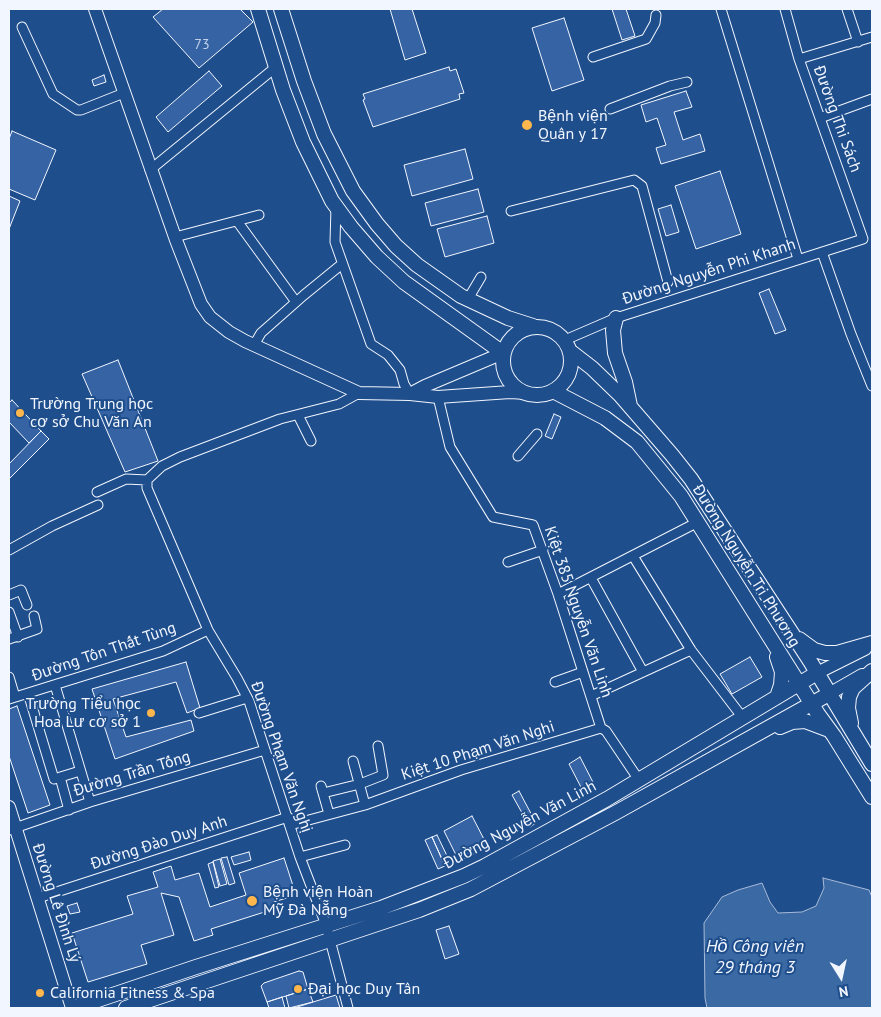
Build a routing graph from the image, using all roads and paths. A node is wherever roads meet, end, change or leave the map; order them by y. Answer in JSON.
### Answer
{"nodes":[{"id":1,"x":94,"y":9,"type":"edge"},
{"id":2,"x":258,"y":9,"type":"edge"},
{"id":3,"x":281,"y":9,"type":"edge"},
{"id":4,"x":722,"y":9,"type":"edge"},
{"id":5,"x":785,"y":9,"type":"edge"},
{"id":6,"x":847,"y":9,"type":"edge"},
{"id":7,"x":656,"y":15,"type":"dead end"},
{"id":8,"x":22,"y":27,"type":"dead end"},
{"id":9,"x":872,"y":37,"type":"edge"},
{"id":10,"x":858,"y":42,"type":"junction"},
{"id":11,"x":593,"y":57,"type":"dead end"},
{"id":12,"x":799,"y":58,"type":"junction"},
{"id":13,"x":276,"y":67,"type":"junction"},
{"id":14,"x":687,"y":82,"type":"dead end"},
{"id":15,"x":124,"y":94,"type":"junction"},
{"id":16,"x":872,"y":99,"type":"edge"},
{"id":17,"x":610,"y":109,"type":"dead end"},
{"id":18,"x":820,"y":118,"type":"junction"},
{"id":19,"x":150,"y":170,"type":"junction"},
{"id":20,"x":336,"y":206,"type":"junction"},
{"id":21,"x":511,"y":211,"type":"dead end"},
{"id":22,"x":258,"y":215,"type":"dead end"},
{"id":23,"x":237,"y":221,"type":"junction"},
{"id":24,"x":175,"y":237,"type":"junction"},
{"id":25,"x":863,"y":238,"type":"joint"},
{"id":26,"x":822,"y":252,"type":"junction"},
{"id":27,"x":798,"y":259,"type":"junction"},
{"id":28,"x":342,"y":264,"type":"junction"},
{"id":29,"x":481,"y":277,"type":"dead end"},
{"id":30,"x":668,"y":282,"type":"dead end"},
{"id":31,"x":468,"y":299,"type":"junction"},
{"id":32,"x":296,"y":302,"type":"junction"},
{"id":33,"x":616,"y":318,"type":"junction"},
{"id":34,"x":533,"y":326,"type":"junction"},
{"id":35,"x":568,"y":345,"type":"junction"},
{"id":36,"x":254,"y":346,"type":"junction"},
{"id":37,"x":503,"y":352,"type":"junction"},
{"id":38,"x":872,"y":386,"type":"edge"},
{"id":39,"x":553,"y":391,"type":"junction"},
{"id":40,"x":359,"y":393,"type":"junction"},
{"id":41,"x":526,"y":393,"type":"junction"},
{"id":42,"x":410,"y":394,"type":"junction"},
{"id":43,"x":438,"y":397,"type":"junction"},
{"id":44,"x":630,"y":407,"type":"junction"},
{"id":45,"x":298,"y":414,"type":"junction"},
{"id":46,"x":537,"y":434,"type":"dead end"},
{"id":47,"x":311,"y":441,"type":"dead end"},
{"id":48,"x":518,"y":456,"type":"dead end"},
{"id":49,"x":147,"y":480,"type":"junction"},
{"id":50,"x":97,"y":492,"type":"dead end"},
{"id":51,"x":98,"y":505,"type":"dead end"},
{"id":52,"x":698,"y":522,"type":"junction"},
{"id":53,"x":9,"y":550,"type":"edge"},
{"id":54,"x":543,"y":550,"type":"junction"},
{"id":55,"x":633,"y":556,"type":"junction"},
{"id":56,"x":508,"y":562,"type":"dead end"},
{"id":57,"x":591,"y":578,"type":"junction"},
{"id":58,"x":558,"y":594,"type":"junction"},
{"id":59,"x":9,"y":595,"type":"edge"},
{"id":60,"x":27,"y":605,"type":"dead end"},
{"id":61,"x":9,"y":612,"type":"edge"},
{"id":62,"x":34,"y":616,"type":"dead end"},
{"id":63,"x":208,"y":630,"type":"junction"},
{"id":64,"x":792,"y":634,"type":"junction"},
{"id":65,"x":18,"y":637,"type":"junction"},
{"id":66,"x":770,"y":638,"type":"junction"},
{"id":67,"x":9,"y":639,"type":"edge"},
{"id":68,"x":872,"y":645,"type":"edge"},
{"id":69,"x":691,"y":650,"type":"junction"},
{"id":70,"x":872,"y":670,"type":"edge"},
{"id":71,"x":583,"y":672,"type":"junction"},
{"id":72,"x":643,"y":672,"type":"junction"},
{"id":73,"x":817,"y":673,"type":"junction"},
{"id":74,"x":9,"y":677,"type":"edge"},
{"id":75,"x":555,"y":682,"type":"dead end"},
{"id":76,"x":799,"y":683,"type":"junction"},
{"id":77,"x":55,"y":684,"type":"junction"},
{"id":78,"x":28,"y":693,"type":"junction"},
{"id":79,"x":829,"y":694,"type":"junction"},
{"id":80,"x":591,"y":696,"type":"junction"},
{"id":81,"x":777,"y":697,"type":"junction"},
{"id":82,"x":12,"y":698,"type":"edge"},
{"id":83,"x":247,"y":698,"type":"junction"},
{"id":84,"x":811,"y":704,"type":"junction"},
{"id":85,"x":199,"y":713,"type":"dead end"},
{"id":86,"x":743,"y":718,"type":"junction"},
{"id":87,"x":601,"y":728,"type":"junction"},
{"id":88,"x":830,"y":731,"type":"junction"},
{"id":89,"x":853,"y":734,"type":"junction"},
{"id":90,"x":746,"y":739,"type":"junction"},
{"id":91,"x":378,"y":746,"type":"dead end"},
{"id":92,"x":265,"y":750,"type":"junction"},
{"id":93,"x":353,"y":760,"type":"dead end"},
{"id":94,"x":872,"y":764,"type":"edge"},
{"id":95,"x":80,"y":771,"type":"junction"},
{"id":96,"x":60,"y":777,"type":"junction"},
{"id":97,"x":638,"y":780,"type":"junction"},
{"id":98,"x":360,"y":784,"type":"junction"},
{"id":99,"x":872,"y":797,"type":"edge"},
{"id":100,"x":607,"y":799,"type":"junction"},
{"id":101,"x":90,"y":802,"type":"junction"},
{"id":102,"x":365,"y":805,"type":"junction"},
{"id":103,"x":9,"y":807,"type":"edge"},
{"id":104,"x":69,"y":810,"type":"junction"},
{"id":105,"x":615,"y":813,"type":"junction"},
{"id":106,"x":328,"y":814,"type":"junction"},
{"id":107,"x":289,"y":821,"type":"junction"},
{"id":108,"x":12,"y":829,"type":"edge"},
{"id":109,"x":345,"y":845,"type":"dead end"},
{"id":110,"x":518,"y":849,"type":"junction"},
{"id":111,"x":300,"y":857,"type":"junction"},
{"id":112,"x":525,"y":862,"type":"junction"},
{"id":113,"x":38,"y":898,"type":"junction"},
{"id":114,"x":326,"y":925,"type":"junction"},
{"id":115,"x":330,"y":940,"type":"junction"},
{"id":116,"x":73,"y":1008,"type":"edge"},
{"id":117,"x":126,"y":1008,"type":"edge"},
{"id":118,"x":348,"y":1008,"type":"edge"}],
"edges":[{"from":1,"to":15,"type":"street"},
{"from":2,"to":13,"type":"main road"},
{"from":3,"to":31,"type":"main road"},
{"from":4,"to":27,"type":"street"},
{"from":5,"to":12,"type":"street","name":"Đường Thi Sách"},
{"from":6,"to":10,"type":"street"},
{"from":7,"to":11,"type":"street"},
{"from":8,"to":15,"type":"street"},
{"from":9,"to":10,"type":"street"},
{"from":10,"to":12,"type":"street"},
{"from":12,"to":18,"type":"street","name":"Đường Thi Sách"},
{"from":13,"to":19,"type":"street"},
{"from":13,"to":20,"type":"main road"},
{"from":14,"to":17,"type":"street"},
{"from":15,"to":19,"type":"street"},
{"from":16,"to":18,"type":"street"},
{"from":18,"to":25,"type":"street","name":"Đường Thi Sách"},
{"from":19,"to":24,"type":"street"},
{"from":20,"to":28,"type":"street"},
{"from":20,"to":37,"type":"main road"},
{"from":21,"to":30,"type":"street"},
{"from":22,"to":23,"type":"street"},
{"from":23,"to":24,"type":"street"},
{"from":23,"to":32,"type":"street"},
{"from":24,"to":36,"type":"street"},
{"from":25,"to":26,"type":"street","name":"Đường Nguyễn Phi Khanh"},
{"from":26,"to":27,"type":"street","name":"Đường Nguyễn Phi Khanh"},
{"from":26,"to":38,"type":"street"},
{"from":27,"to":33,"type":"street","name":"Đường Nguyễn Phi Khanh"},
{"from":28,"to":32,"type":"street"},
{"from":28,"to":42,"type":"street"},
{"from":29,"to":31,"type":"street"},
{"from":31,"to":34,"type":"main road"},
{"from":32,"to":36,"type":"street"},
{"from":33,"to":35,"type":"street","name":"Đường Nguyễn Phi Khanh"},
{"from":33,"to":44,"type":"main road"},
{"from":34,"to":35,"type":"main road"},
{"from":34,"to":37,"type":"main road"},
{"from":35,"to":39,"type":"main road"},
{"from":35,"to":44,"type":"main road","name":"Đường Nguyễn Tri Phương"},
{"from":36,"to":40,"type":"street"},
{"from":37,"to":41,"type":"main road"},
{"from":37,"to":42,"type":"street"},
{"from":39,"to":41,"type":"main road"},
{"from":39,"to":52,"type":"main road","name":"Đường Nguyễn Tri Phương"},
{"from":40,"to":42,"type":"street"},
{"from":40,"to":45,"type":"street"},
{"from":41,"to":43,"type":"street"},
{"from":42,"to":43,"type":"street"},
{"from":43,"to":54,"type":"street","name":"Kiệt 385 Nguyễn Văn Linh"},
{"from":44,"to":64,"type":"main road","name":"Đường Nguyễn Tri Phương"},
{"from":45,"to":47,"type":"street"},
{"from":45,"to":49,"type":"street"},
{"from":46,"to":48,"type":"street"},
{"from":49,"to":50,"type":"street"},
{"from":49,"to":63,"type":"street","name":"Đường Phạm Văn Nghị"},
{"from":51,"to":53,"type":"street"},
{"from":52,"to":55,"type":"street"},
{"from":52,"to":66,"type":"main road","name":"Đường Nguyễn Tri Phương"},
{"from":54,"to":56,"type":"street"},
{"from":54,"to":58,"type":"street","name":"Kiệt 385 Nguyễn Văn Linh"},
{"from":55,"to":57,"type":"street"},
{"from":55,"to":69,"type":"street"},
{"from":57,"to":58,"type":"street"},
{"from":57,"to":72,"type":"street"},
{"from":58,"to":71,"type":"street","name":"Kiệt 385 Nguyễn Văn Linh"},
{"from":59,"to":60,"type":"street"},
{"from":61,"to":65,"type":"street"},
{"from":62,"to":65,"type":"street"},
{"from":63,"to":77,"type":"street","name":"Đường Tôn Thất Tùng"},
{"from":63,"to":83,"type":"street","name":"Đường Phạm Văn Nghị"},
{"from":64,"to":68,"type":"main road"},
{"from":64,"to":73,"type":"main road","name":"Đường Nguyễn Tri Phương"},
{"from":65,"to":67,"type":"street"},
{"from":66,"to":76,"type":"main road","name":"Đường Nguyễn Tri Phương"},
{"from":66,"to":81,"type":"main road"},
{"from":68,"to":73,"type":"street","name":"Đường Nguyễn Văn Linh"},
{"from":69,"to":72,"type":"street"},
{"from":69,"to":86,"type":"street"},
{"from":70,"to":79,"type":"street","name":"Đường Nguyễn Văn Linh"},
{"from":70,"to":89,"type":"main road"},
{"from":71,"to":75,"type":"street"},
{"from":71,"to":80,"type":"street","name":"Kiệt 385 Nguyễn Văn Linh"},
{"from":72,"to":80,"type":"street"},
{"from":73,"to":76,"type":"main road","name":"Đường Nguyễn Văn Linh"},
{"from":73,"to":79,"type":"main road","name":"Đường Nguyễn Tri Phương"},
{"from":74,"to":82,"type":"street"},
{"from":76,"to":81,"type":"main road","name":"Đường Nguyễn Văn Linh"},
{"from":76,"to":84,"type":"main road","name":"Đường Nguyễn Tri Phương"},
{"from":77,"to":78,"type":"street","name":"Đường Tôn Thất Tùng"},
{"from":77,"to":95,"type":"street"},
{"from":78,"to":82,"type":"street","name":"Đường Tôn Thất Tùng"},
{"from":78,"to":96,"type":"street"},
{"from":79,"to":84,"type":"main road","name":"Đường Nguyễn Văn Linh"},
{"from":79,"to":89,"type":"main road","name":"Đường Nguyễn Tri Phương"},
{"from":80,"to":87,"type":"street","name":"Kiệt 385 Nguyễn Văn Linh"},
{"from":81,"to":86,"type":"main road","name":"Đường Nguyễn Văn Linh"},
{"from":83,"to":85,"type":"street"},
{"from":83,"to":92,"type":"street","name":"Đường Phạm Văn Nghị"},
{"from":84,"to":88,"type":"main road","name":"Đường Nguyễn Tri Phương"},
{"from":84,"to":90,"type":"main road","name":"Đường Nguyễn Văn Linh"},
{"from":86,"to":97,"type":"main road","name":"Đường Nguyễn Văn Linh"},
{"from":87,"to":97,"type":"street","name":"Kiệt 385 Nguyễn Văn Linh"},
{"from":87,"to":102,"type":"street","name":"Kiệt 10 Phạm Văn Nghi"},
{"from":88,"to":90,"type":"main road"},
{"from":88,"to":99,"type":"main road","name":"Đường Nguyễn Tri Phương"},
{"from":89,"to":94,"type":"main road","name":"Đường Nguyễn Tri Phương"},
{"from":90,"to":105,"type":"main road","name":"Đường Nguyễn Văn Linh"},
{"from":91,"to":98,"type":"street"},
{"from":92,"to":101,"type":"street","name":"Đường Trần Tống"},
{"from":92,"to":107,"type":"street","name":"Đường Phạm Văn Nghị"},
{"from":93,"to":98,"type":"street"},
{"from":95,"to":96,"type":"street"},
{"from":95,"to":101,"type":"street"},
{"from":96,"to":104,"type":"street"},
{"from":97,"to":100,"type":"main road","name":"Đường Nguyễn Văn Linh"},
{"from":98,"to":102,"type":"street"},
{"from":98,"to":106,"type":"street"},
{"from":100,"to":105,"type":"main road"},
{"from":100,"to":110,"type":"main road","name":"Đường Nguyễn Văn Linh"},
{"from":101,"to":104,"type":"street","name":"Đường Trần Tống"},
{"from":102,"to":106,"type":"street","name":"Kiệt 10 Phạm Văn Nghi"},
{"from":103,"to":108,"type":"street","name":"Đường Lê Đình Lý"},
{"from":104,"to":108,"type":"street","name":"Đường Trần Tống"},
{"from":105,"to":112,"type":"main road","name":"Đường Nguyễn Văn Linh"},
{"from":106,"to":107,"type":"street","name":"Kiệt 10 Phạm Văn Nghi"},
{"from":107,"to":111,"type":"street","name":"Đường Phạm Văn Nghị"},
{"from":107,"to":113,"type":"street","name":"Đường Đào Duy Anh"},
{"from":108,"to":113,"type":"street","name":"Đường Lê Đình Lý"},
{"from":109,"to":111,"type":"street"},
{"from":110,"to":112,"type":"main road"},
{"from":110,"to":114,"type":"main road","name":"Đường Nguyễn Văn Linh"},
{"from":111,"to":114,"type":"street","name":"Đường Phạm Văn Nghị"},
{"from":112,"to":115,"type":"main road","name":"Đường Nguyễn Văn Linh"},
{"from":113,"to":116,"type":"street","name":"Đường Lê Đình Lý"},
{"from":114,"to":115,"type":"street","name":"Đường Phạm Văn Nghị"},
{"from":114,"to":116,"type":"main road","name":"Đường Nguyễn Văn Linh"},
{"from":115,"to":117,"type":"main road","name":"Đường Nguyễn Văn Linh"},
{"from":115,"to":118,"type":"street","name":"Đường Phạm Văn Nghị"}]}
